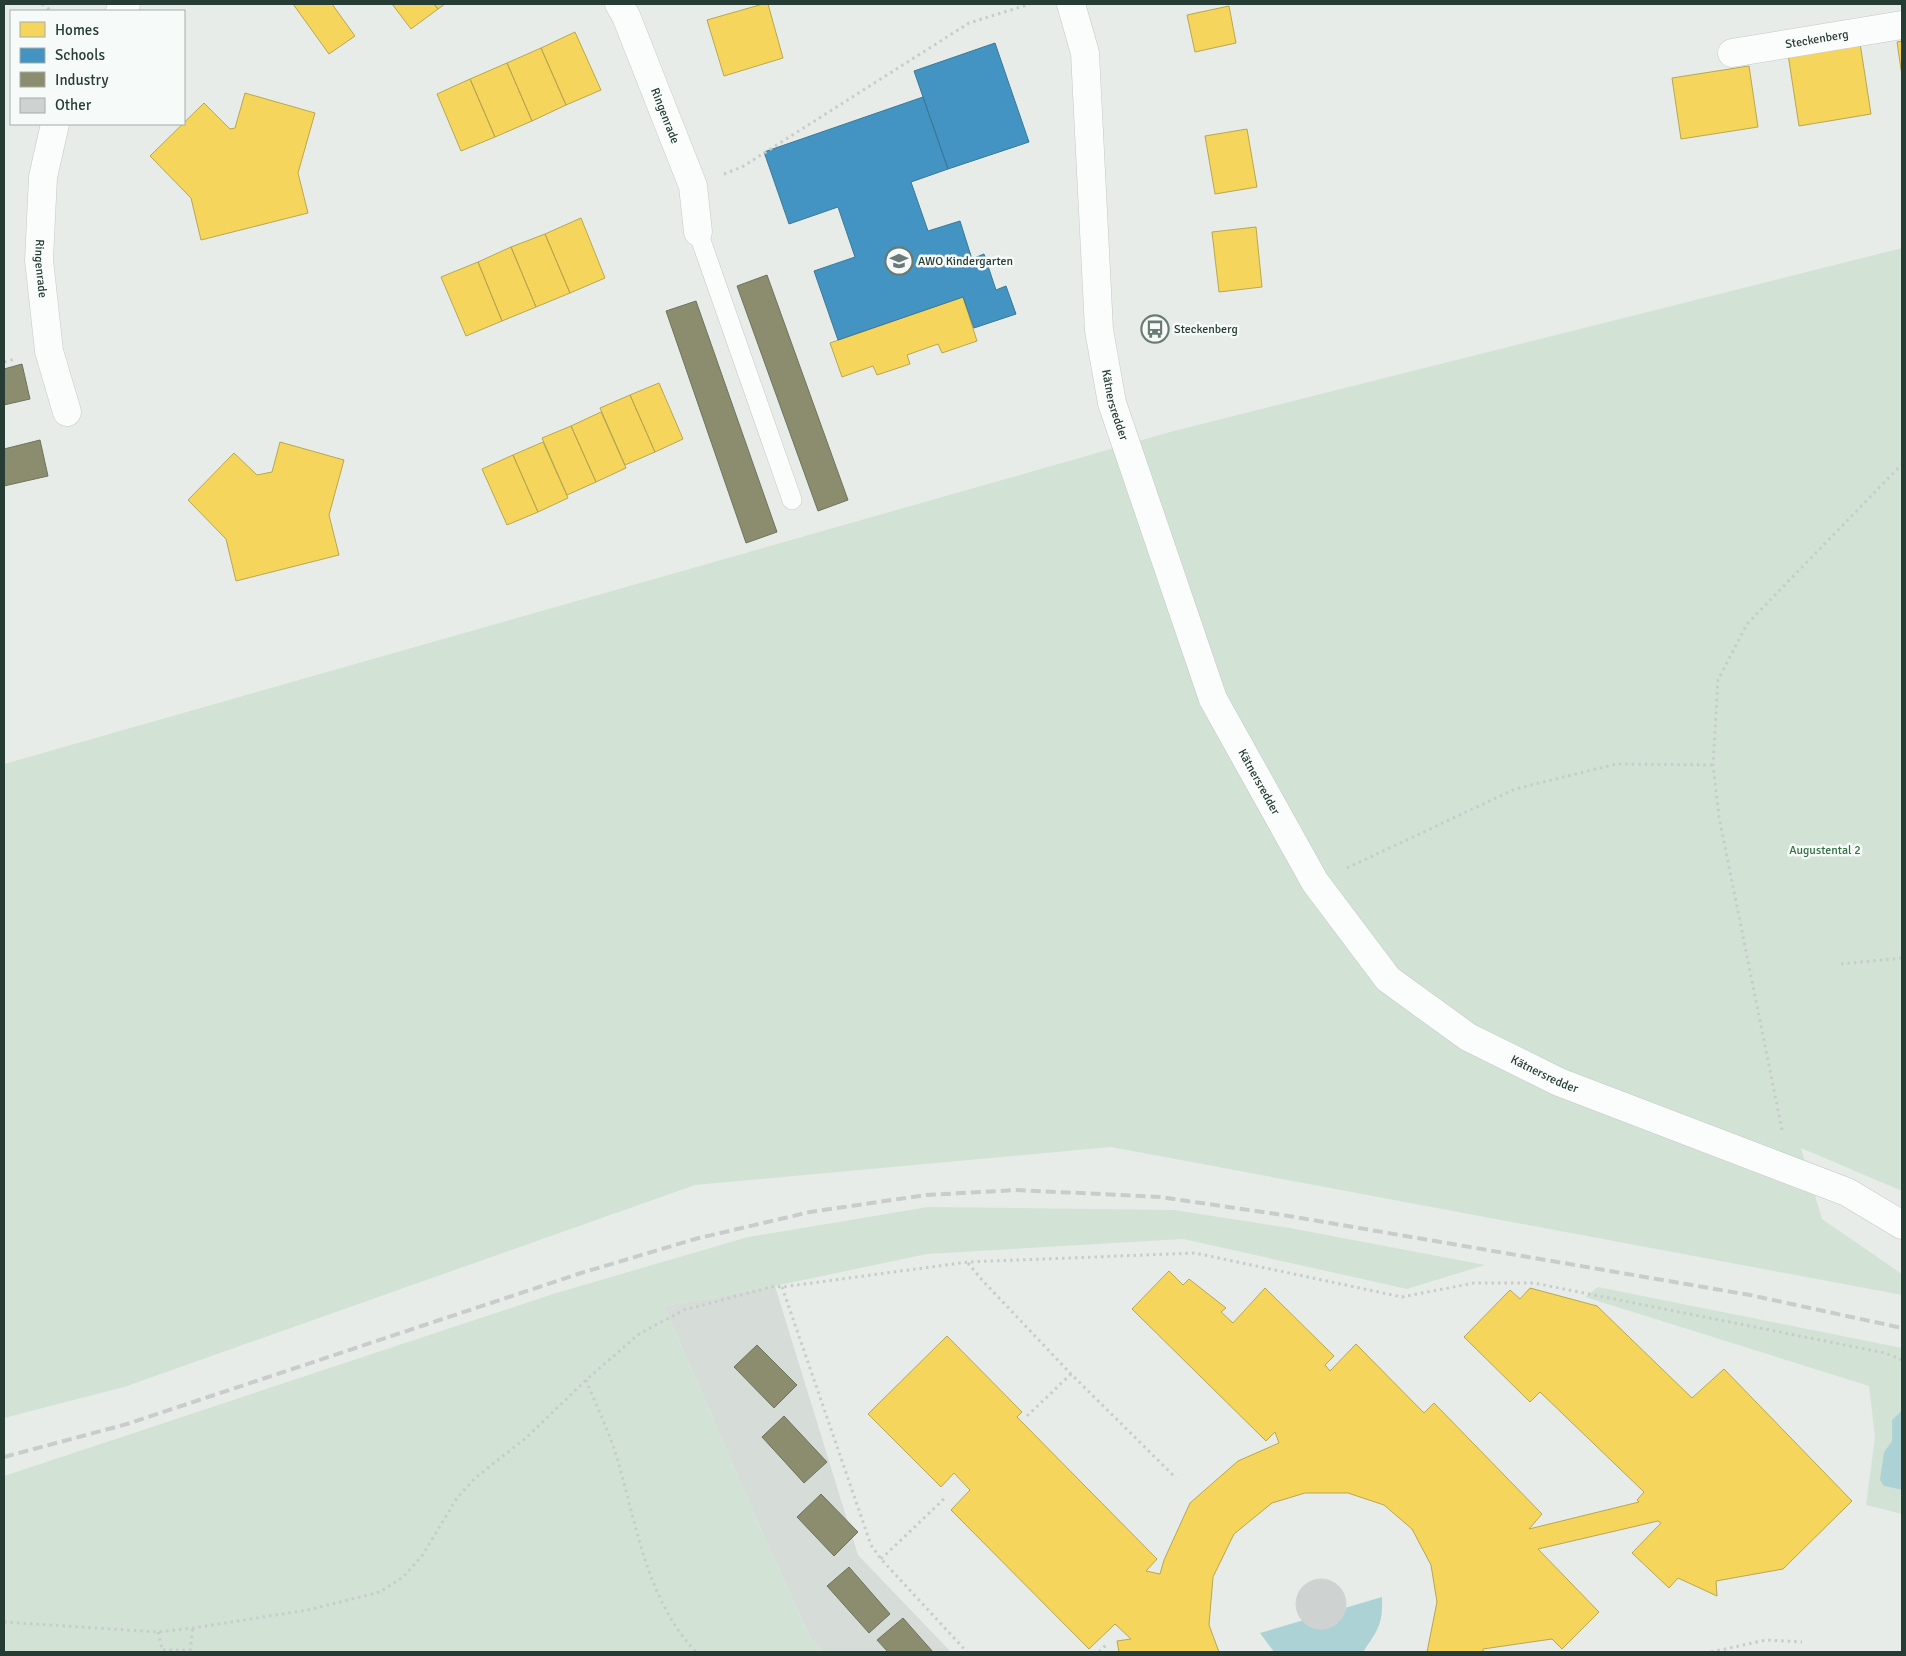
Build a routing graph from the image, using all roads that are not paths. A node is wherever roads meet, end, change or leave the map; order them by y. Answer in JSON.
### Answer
{"nodes":[{"id":1,"x":619,"y":4,"type":"edge"},
{"id":2,"x":1071,"y":4,"type":"edge"},
{"id":3,"x":1902,"y":25,"type":"edge"},
{"id":4,"x":1732,"y":53,"type":"dead end"},
{"id":5,"x":55,"y":125,"type":"edge"},
{"id":6,"x":698,"y":232,"type":"joint"},
{"id":7,"x":67,"y":412,"type":"dead end"},
{"id":8,"x":792,"y":500,"type":"dead end"},
{"id":9,"x":1902,"y":1225,"type":"edge"}],
"edges":[{"from":1,"to":6,"type":"street","name":"Ringenrade"},
{"from":2,"to":9,"type":"street","name":"Kätnersredder"},
{"from":3,"to":4,"type":"street","name":"Steckenberg"},
{"from":5,"to":7,"type":"street","name":"Ringenrade"},
{"from":6,"to":8,"type":"lane"}]}
